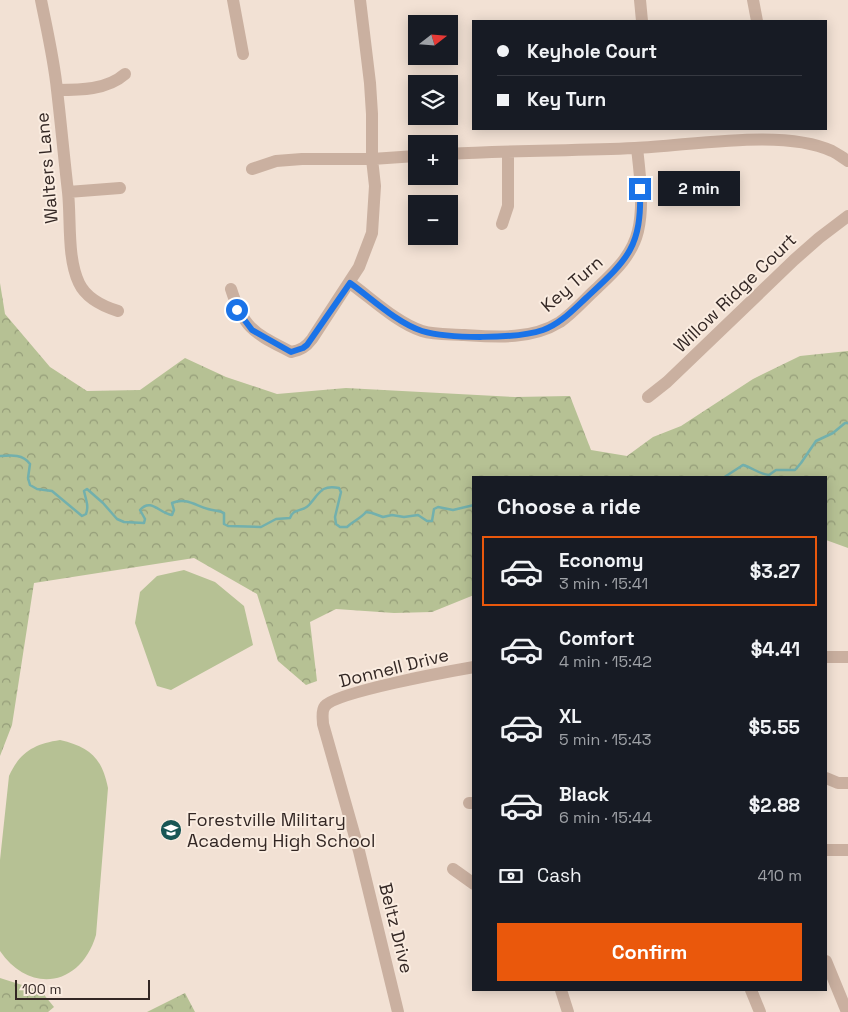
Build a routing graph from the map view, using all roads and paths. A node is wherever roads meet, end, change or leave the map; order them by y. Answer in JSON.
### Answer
{"nodes":[{"id":1,"x":41,"y":0,"type":"edge"},
{"id":2,"x":233,"y":0,"type":"edge"},
{"id":3,"x":360,"y":0,"type":"edge"},
{"id":4,"x":640,"y":0,"type":"edge"},
{"id":5,"x":753,"y":0,"type":"edge"},
{"id":6,"x":642,"y":20,"type":"edge"},
{"id":7,"x":757,"y":20,"type":"edge"},
{"id":8,"x":243,"y":54,"type":"dead end"},
{"id":9,"x":124,"y":74,"type":"dead end"},
{"id":10,"x":57,"y":90,"type":"junction"},
{"id":11,"x":637,"y":148,"type":"junction"},
{"id":12,"x":508,"y":152,"type":"junction"},
{"id":13,"x":458,"y":154,"type":"edge"},
{"id":14,"x":408,"y":157,"type":"edge"},
{"id":15,"x":372,"y":159,"type":"junction"},
{"id":16,"x":848,"y":162,"type":"edge"},
{"id":17,"x":252,"y":169,"type":"dead end"},
{"id":18,"x":120,"y":188,"type":"dead end"},
{"id":19,"x":68,"y":192,"type":"junction"},
{"id":20,"x":848,"y":216,"type":"edge"},
{"id":21,"x":502,"y":224,"type":"dead end"},
{"id":22,"x":350,"y":283,"type":"junction"},
{"id":23,"x":230,"y":289,"type":"dead end"},
{"id":24,"x":118,"y":311,"type":"dead end"},
{"id":25,"x":648,"y":397,"type":"dead end"},
{"id":26,"x":827,"y":657,"type":"edge"},
{"id":27,"x":848,"y":657,"type":"edge"},
{"id":28,"x":472,"y":667,"type":"edge"},
{"id":29,"x":827,"y":778,"type":"edge"},
{"id":30,"x":848,"y":783,"type":"edge"},
{"id":31,"x":827,"y":850,"type":"edge"},
{"id":32,"x":848,"y":850,"type":"edge"},
{"id":33,"x":360,"y":852,"type":"joint"},
{"id":34,"x":453,"y":869,"type":"dead end"},
{"id":35,"x":472,"y":883,"type":"edge"},
{"id":36,"x":827,"y":963,"type":"edge"},
{"id":37,"x":561,"y":991,"type":"edge"},
{"id":38,"x":751,"y":991,"type":"edge"},
{"id":39,"x":398,"y":1012,"type":"edge"},
{"id":40,"x":568,"y":1012,"type":"edge"},
{"id":41,"x":760,"y":1012,"type":"edge"},
{"id":42,"x":847,"y":1012,"type":"edge"}],
"edges":[{"from":1,"to":10,"type":"street","name":"Walters Lane"},
{"from":2,"to":8,"type":"street"},
{"from":3,"to":15,"type":"street"},
{"from":4,"to":6,"type":"street"},
{"from":5,"to":7,"type":"street"},
{"from":9,"to":10,"type":"street"},
{"from":10,"to":19,"type":"street","name":"Walters Lane"},
{"from":11,"to":12,"type":"street"},
{"from":11,"to":16,"type":"street"},
{"from":11,"to":22,"type":"street","name":"Key Turn"},
{"from":12,"to":13,"type":"street"},
{"from":12,"to":21,"type":"street"},
{"from":14,"to":15,"type":"street"},
{"from":15,"to":17,"type":"street"},
{"from":15,"to":22,"type":"street"},
{"from":18,"to":19,"type":"street"},
{"from":19,"to":24,"type":"street","name":"Walters Lane"},
{"from":20,"to":25,"type":"street","name":"Willow Ridge Court"},
{"from":22,"to":23,"type":"street"},
{"from":26,"to":27,"type":"street"},
{"from":28,"to":33,"type":"street","name":"Donnell Drive"},
{"from":29,"to":30,"type":"street"},
{"from":31,"to":32,"type":"street"},
{"from":33,"to":39,"type":"street","name":"Beltz Drive"},
{"from":34,"to":35,"type":"street"},
{"from":36,"to":42,"type":"street"},
{"from":37,"to":40,"type":"street"},
{"from":38,"to":41,"type":"street"}]}
